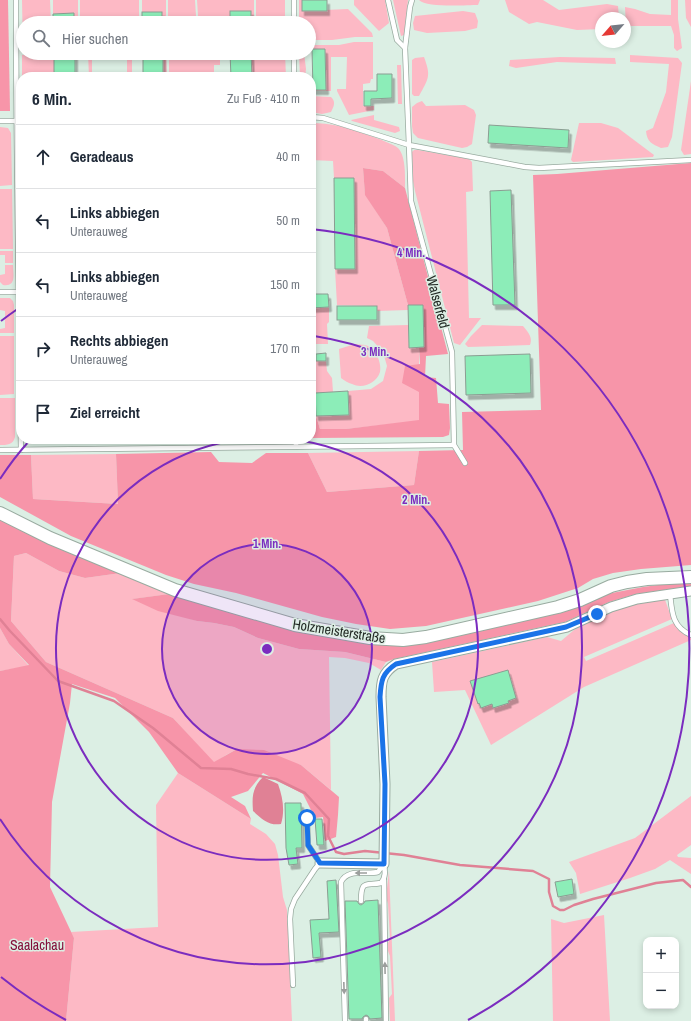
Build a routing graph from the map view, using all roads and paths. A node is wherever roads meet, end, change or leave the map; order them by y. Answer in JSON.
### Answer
{"nodes":[{"id":1,"x":16,"y":0,"type":"edge"},
{"id":2,"x":294,"y":0,"type":"edge"},
{"id":3,"x":388,"y":0,"type":"edge"},
{"id":4,"x":412,"y":0,"type":"edge"},
{"id":5,"x":16,"y":16,"type":"edge"},
{"id":6,"x":294,"y":16,"type":"edge"},
{"id":7,"x":405,"y":48,"type":"junction"},
{"id":8,"x":17,"y":60,"type":"edge"},
{"id":9,"x":294,"y":60,"type":"edge"},
{"id":10,"x":17,"y":72,"type":"edge"},
{"id":11,"x":294,"y":72,"type":"edge"},
{"id":12,"x":316,"y":117,"type":"edge"},
{"id":13,"x":0,"y":121,"type":"edge"},
{"id":14,"x":16,"y":121,"type":"edge"},
{"id":15,"x":409,"y":145,"type":"junction"},
{"id":16,"x":691,"y":160,"type":"edge"},
{"id":17,"x":0,"y":292,"type":"edge"},
{"id":18,"x":16,"y":292,"type":"edge"},
{"id":19,"x":21,"y":444,"type":"edge"},
{"id":20,"x":454,"y":445,"type":"junction"},
{"id":21,"x":296,"y":446,"type":"joint"},
{"id":22,"x":0,"y":450,"type":"edge"},
{"id":23,"x":21,"y":450,"type":"junction"},
{"id":24,"x":465,"y":463,"type":"dead end"},
{"id":25,"x":0,"y":513,"type":"edge"},
{"id":26,"x":691,"y":577,"type":"edge"},
{"id":27,"x":691,"y":592,"type":"edge"},
{"id":28,"x":670,"y":594,"type":"junction"},
{"id":29,"x":691,"y":635,"type":"edge"},
{"id":30,"x":307,"y":818,"type":"dead end"},
{"id":31,"x":384,"y":862,"type":"junction"},
{"id":32,"x":320,"y":863,"type":"junction"},
{"id":33,"x":384,"y":880,"type":"junction"},
{"id":34,"x":361,"y":901,"type":"dead end"},
{"id":35,"x":293,"y":985,"type":"dead end"},
{"id":36,"x":345,"y":1021,"type":"edge"},
{"id":37,"x":386,"y":1021,"type":"edge"}],
"edges":[{"from":1,"to":5,"type":"lane"},
{"from":2,"to":6,"type":"lane"},
{"from":3,"to":7,"type":"lane"},
{"from":4,"to":7,"type":"lane","name":"Walserfeld"},
{"from":7,"to":15,"type":"lane","name":"Walserfeld"},
{"from":8,"to":10,"type":"lane"},
{"from":9,"to":11,"type":"lane"},
{"from":12,"to":15,"type":"lane"},
{"from":13,"to":14,"type":"lane"},
{"from":15,"to":16,"type":"lane"},
{"from":15,"to":20,"type":"lane","name":"Walserfeld"},
{"from":17,"to":18,"type":"lane"},
{"from":19,"to":23,"type":"lane"},
{"from":20,"to":21,"type":"lane"},
{"from":20,"to":24,"type":"lane"},
{"from":21,"to":23,"type":"lane"},
{"from":22,"to":23,"type":"lane"},
{"from":25,"to":26,"type":"street","name":"Holzmeisterstraße"},
{"from":27,"to":28,"type":"street"},
{"from":28,"to":29,"type":"lane"},
{"from":28,"to":31,"type":"street"},
{"from":30,"to":32,"type":"lane"},
{"from":31,"to":32,"type":"street"},
{"from":31,"to":33,"type":"lane"},
{"from":31,"to":36,"type":"lane","one_way":true},
{"from":32,"to":35,"type":"lane"},
{"from":33,"to":34,"type":"lane"},
{"from":37,"to":33,"type":"lane","one_way":true}]}
